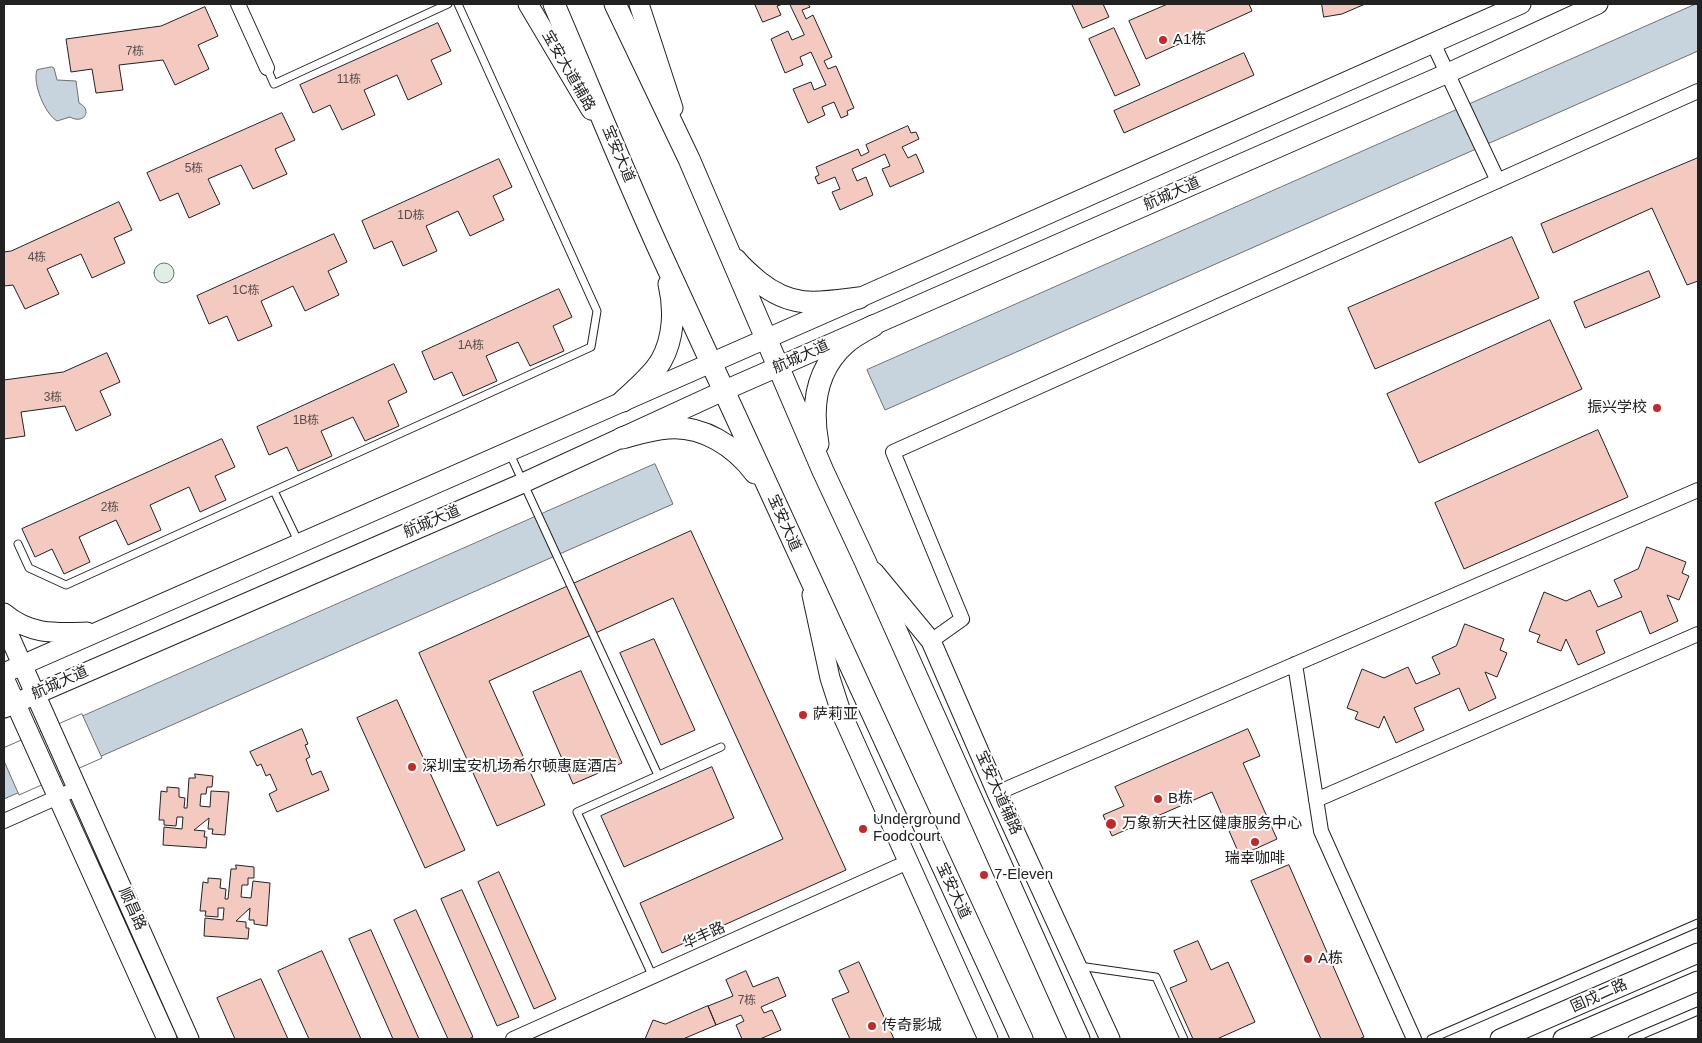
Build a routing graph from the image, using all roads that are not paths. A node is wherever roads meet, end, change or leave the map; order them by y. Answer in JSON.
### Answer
{"nodes":[{"id":1,"x":238,"y":4,"type":"edge"},
{"id":2,"x":448,"y":4,"type":"edge"},
{"id":3,"x":458,"y":4,"type":"edge"},
{"id":4,"x":528,"y":4,"type":"edge"},
{"id":5,"x":554,"y":4,"type":"edge"},
{"id":6,"x":615,"y":4,"type":"edge"},
{"id":7,"x":639,"y":4,"type":"edge"},
{"id":8,"x":1521,"y":4,"type":"edge"},
{"id":9,"x":1598,"y":4,"type":"edge"},
{"id":10,"x":1433,"y":43,"type":"junction"},
{"id":11,"x":267,"y":68,"type":"joint"},
{"id":12,"x":1448,"y":73,"type":"junction"},
{"id":13,"x":1698,"y":91,"type":"edge"},
{"id":14,"x":689,"y":159,"type":"junction"},
{"id":15,"x":623,"y":164,"type":"junction"},
{"id":16,"x":1496,"y":178,"type":"junction"},
{"id":17,"x":722,"y":239,"type":"junction"},
{"id":18,"x":661,"y":255,"type":"junction"},
{"id":19,"x":859,"y":298,"type":"junction"},
{"id":20,"x":872,"y":326,"type":"junction"},
{"id":21,"x":766,"y":339,"type":"junction"},
{"id":22,"x":712,"y":362,"type":"junction"},
{"id":23,"x":777,"y":368,"type":"junction"},
{"id":24,"x":723,"y":391,"type":"junction"},
{"id":25,"x":623,"y":401,"type":"junction"},
{"id":26,"x":622,"y":438,"type":"junction"},
{"id":27,"x":508,"y":451,"type":"junction"},
{"id":28,"x":823,"y":471,"type":"junction"},
{"id":29,"x":523,"y":482,"type":"junction"},
{"id":30,"x":1698,"y":490,"type":"edge"},
{"id":31,"x":274,"y":491,"type":"junction"},
{"id":32,"x":771,"y":495,"type":"junction"},
{"id":33,"x":299,"y":543,"type":"junction"},
{"id":34,"x":18,"y":544,"type":"dead end"},
{"id":35,"x":865,"y":561,"type":"junction"},
{"id":36,"x":808,"y":577,"type":"junction"},
{"id":37,"x":4,"y":613,"type":"edge"},
{"id":38,"x":4,"y":624,"type":"edge"},
{"id":39,"x":98,"y":632,"type":"junction"},
{"id":40,"x":1698,"y":634,"type":"edge"},
{"id":41,"x":931,"y":641,"type":"junction"},
{"id":42,"x":1295,"y":664,"type":"junction"},
{"id":43,"x":22,"y":665,"type":"junction"},
{"id":44,"x":4,"y":673,"type":"edge"},
{"id":45,"x":4,"y":678,"type":"edge"},
{"id":46,"x":36,"y":694,"type":"junction"},
{"id":47,"x":9,"y":706,"type":"edge"},
{"id":48,"x":721,"y":746,"type":"dead end"},
{"id":49,"x":658,"y":775,"type":"junction"},
{"id":50,"x":76,"y":784,"type":"junction"},
{"id":51,"x":55,"y":793,"type":"junction"},
{"id":52,"x":997,"y":793,"type":"junction"},
{"id":53,"x":1316,"y":800,"type":"junction"},
{"id":54,"x":4,"y":821,"type":"edge"},
{"id":55,"x":908,"y":862,"type":"junction"},
{"id":56,"x":1698,"y":923,"type":"edge"},
{"id":57,"x":1698,"y":953,"type":"edge"},
{"id":58,"x":1076,"y":966,"type":"junction"},
{"id":59,"x":653,"y":977,"type":"junction"},
{"id":60,"x":1698,"y":981,"type":"edge"},
{"id":61,"x":1698,"y":1010,"type":"edge"},
{"id":62,"x":167,"y":1039,"type":"edge"},
{"id":63,"x":189,"y":1039,"type":"edge"},
{"id":64,"x":513,"y":1039,"type":"edge"},
{"id":65,"x":988,"y":1039,"type":"edge"},
{"id":66,"x":1022,"y":1039,"type":"edge"},
{"id":67,"x":1079,"y":1039,"type":"edge"},
{"id":68,"x":1110,"y":1039,"type":"edge"},
{"id":69,"x":1184,"y":1039,"type":"edge"},
{"id":70,"x":1414,"y":1039,"type":"edge"},
{"id":71,"x":1431,"y":1039,"type":"edge"},
{"id":72,"x":1500,"y":1039,"type":"edge"},
{"id":73,"x":1563,"y":1039,"type":"edge"},
{"id":74,"x":1632,"y":1039,"type":"edge"}],
"edges":[{"from":1,"to":11,"type":"street"},
{"from":2,"to":11,"type":"lane"},
{"from":3,"to":31,"type":"lane"},
{"from":4,"to":15,"type":"main road","name":"宝安大道辅路"},
{"from":5,"to":15,"type":"main road","name":"宝安大道"},
{"from":6,"to":14,"type":"main road"},
{"from":7,"to":14,"type":"main road"},
{"from":8,"to":10,"type":"main road","name":"航城大道"},
{"from":9,"to":12,"type":"main road","name":"航城大道"},
{"from":10,"to":12,"type":"street"},
{"from":10,"to":19,"type":"main road","name":"航城大道"},
{"from":12,"to":16,"type":"street"},
{"from":12,"to":20,"type":"main road","name":"航城大道"},
{"from":13,"to":16,"type":"street"},
{"from":14,"to":17,"type":"main road"},
{"from":15,"to":18,"type":"main road","name":"宝安大道"},
{"from":16,"to":41,"type":"street"},
{"from":17,"to":19,"type":"main road"},
{"from":17,"to":21,"type":"main road"},
{"from":18,"to":22,"type":"main road","name":"宝安大道"},
{"from":18,"to":25,"type":"main road"},
{"from":19,"to":21,"type":"main road","name":"航城大道"},
{"from":20,"to":23,"type":"main road","name":"航城大道"},
{"from":20,"to":28,"type":"main road"},
{"from":21,"to":22,"type":"main road","name":"航城大道"},
{"from":21,"to":23,"type":"main road"},
{"from":22,"to":24,"type":"main road","name":"宝安大道"},
{"from":22,"to":25,"type":"main road","name":"航城大道"},
{"from":23,"to":24,"type":"main road","name":"航城大道"},
{"from":23,"to":28,"type":"main road"},
{"from":24,"to":26,"type":"main road","name":"航城大道"},
{"from":24,"to":32,"type":"main road","name":"宝安大道"},
{"from":25,"to":27,"type":"main road","name":"航城大道"},
{"from":26,"to":29,"type":"main road","name":"航城大道"},
{"from":26,"to":32,"type":"main road"},
{"from":27,"to":29,"type":"lane"},
{"from":27,"to":33,"type":"main road","name":"航城大道"},
{"from":28,"to":35,"type":"main road"},
{"from":29,"to":46,"type":"main road","name":"航城大道"},
{"from":29,"to":49,"type":"lane"},
{"from":30,"to":42,"type":"street"},
{"from":31,"to":33,"type":"lane"},
{"from":31,"to":34,"type":"lane"},
{"from":32,"to":36,"type":"main road","name":"宝安大道"},
{"from":33,"to":39,"type":"main road","name":"航城大道"},
{"from":35,"to":41,"type":"main road","name":"宝安大道辅路"},
{"from":35,"to":67,"type":"main road"},
{"from":36,"to":55,"type":"main road"},
{"from":36,"to":66,"type":"main road","name":"宝安大道"},
{"from":37,"to":39,"type":"main road"},
{"from":38,"to":43,"type":"main road"},
{"from":39,"to":43,"type":"main road","name":"航城大道"},
{"from":40,"to":53,"type":"street"},
{"from":41,"to":52,"type":"main road","name":"宝安大道辅路"},
{"from":42,"to":52,"type":"street"},
{"from":42,"to":53,"type":"street"},
{"from":43,"to":44,"type":"main road","name":"航城大道"},
{"from":43,"to":46,"type":"main road"},
{"from":45,"to":47,"type":"main road"},
{"from":46,"to":47,"type":"main road","name":"航城大道"},
{"from":46,"to":50,"type":"main road","name":"顺昌路"},
{"from":47,"to":51,"type":"main road","name":"顺昌路"},
{"from":48,"to":49,"type":"lane"},
{"from":49,"to":59,"type":"lane"},
{"from":50,"to":51,"type":"street"},
{"from":50,"to":63,"type":"main road","name":"顺昌路"},
{"from":51,"to":54,"type":"street"},
{"from":51,"to":62,"type":"main road","name":"顺昌路"},
{"from":52,"to":58,"type":"main road","name":"宝安大道辅路"},
{"from":53,"to":70,"type":"street"},
{"from":55,"to":59,"type":"street","name":"华丰路"},
{"from":55,"to":65,"type":"main road"},
{"from":56,"to":71,"type":"lane"},
{"from":57,"to":72,"type":"main road","name":"固戍二路"},
{"from":58,"to":68,"type":"main road","name":"宝安大道辅路"},
{"from":58,"to":69,"type":"lane"},
{"from":59,"to":64,"type":"street","name":"华丰路"},
{"from":60,"to":73,"type":"main road","name":"固戍二路"},
{"from":61,"to":74,"type":"lane"}]}
